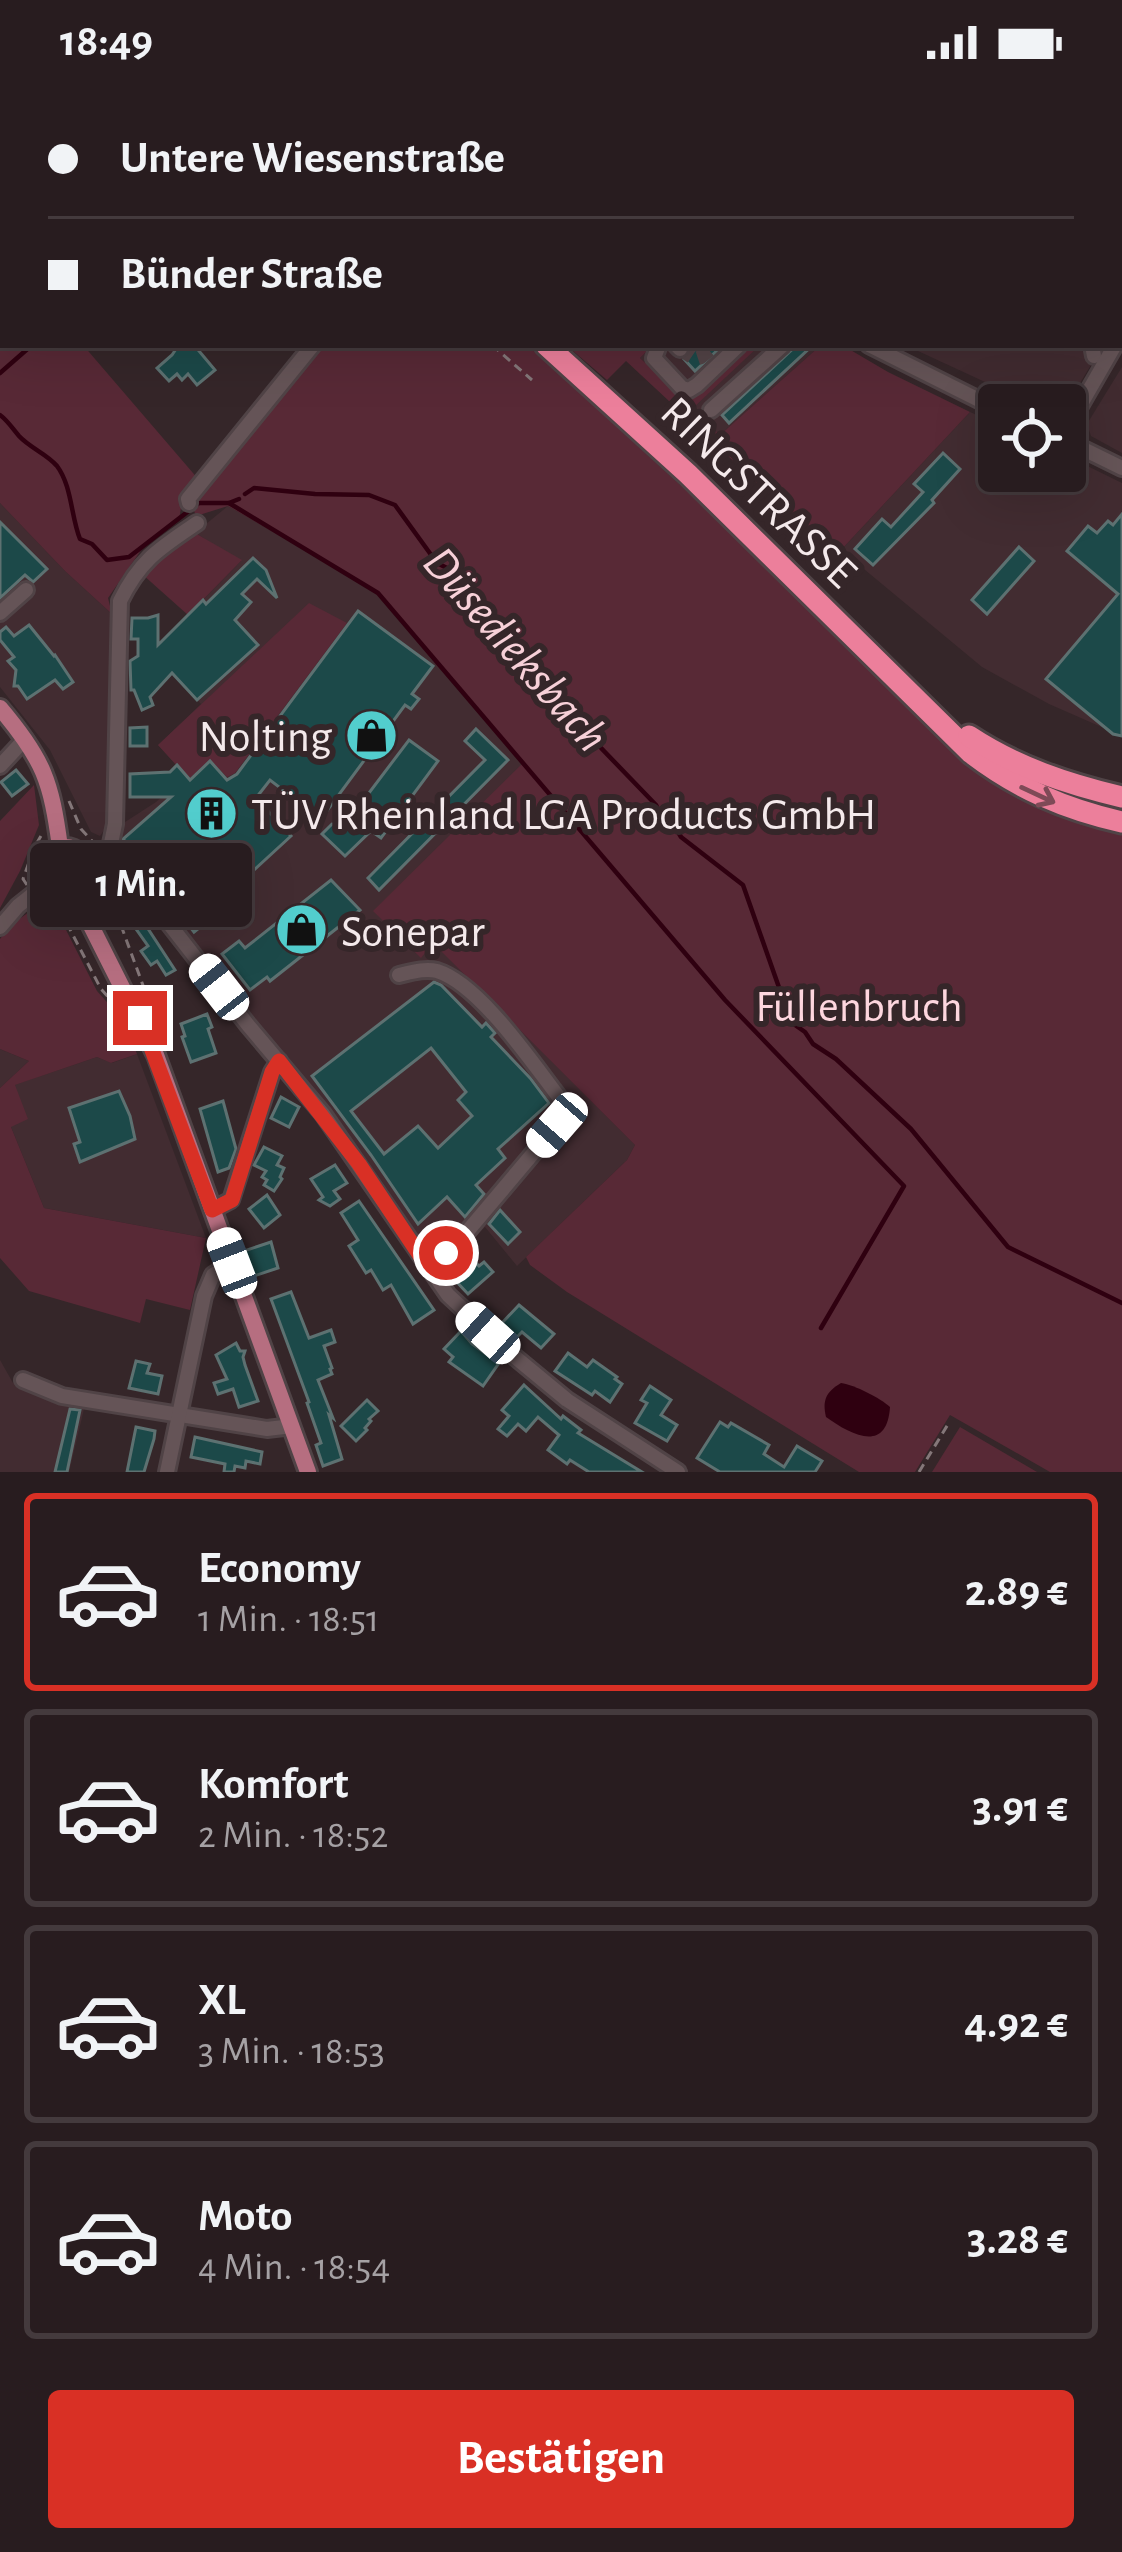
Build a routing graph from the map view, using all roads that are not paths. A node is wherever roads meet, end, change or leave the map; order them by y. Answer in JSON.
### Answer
{"nodes":[{"id":1,"x":311,"y":348,"type":"edge"},
{"id":2,"x":549,"y":348,"type":"edge"},
{"id":3,"x":658,"y":348,"type":"edge"},
{"id":4,"x":736,"y":348,"type":"edge"},
{"id":5,"x":780,"y":348,"type":"edge"},
{"id":6,"x":874,"y":348,"type":"edge"},
{"id":7,"x":1114,"y":348,"type":"edge"},
{"id":8,"x":1086,"y":398,"type":"edge"},
{"id":9,"x":978,"y":400,"type":"edge"},
{"id":10,"x":711,"y":410,"type":"dead end"},
{"id":11,"x":1086,"y":447,"type":"edge"},
{"id":12,"x":1122,"y":467,"type":"edge"},
{"id":13,"x":189,"y":503,"type":"dead end"},
{"id":14,"x":197,"y":523,"type":"dead end"},
{"id":15,"x":26,"y":590,"type":"dead end"},
{"id":16,"x":0,"y":613,"type":"edge"},
{"id":17,"x":916,"y":696,"type":"junction"},
{"id":18,"x":0,"y":708,"type":"edge"},
{"id":19,"x":25,"y":739,"type":"junction"},
{"id":20,"x":0,"y":766,"type":"edge"},
{"id":21,"x":1122,"y":797,"type":"edge"},
{"id":22,"x":1122,"y":822,"type":"edge"},
{"id":23,"x":60,"y":847,"type":"junction"},
{"id":24,"x":98,"y":857,"type":"junction"},
{"id":25,"x":40,"y":888,"type":"junction"},
{"id":26,"x":74,"y":890,"type":"junction"},
{"id":27,"x":0,"y":927,"type":"edge"},
{"id":28,"x":399,"y":975,"type":"dead end"},
{"id":29,"x":279,"y":1061,"type":"junction"},
{"id":30,"x":212,"y":1210,"type":"junction"},
{"id":31,"x":232,"y":1263,"type":"junction"},
{"id":32,"x":427,"y":1266,"type":"junction"},
{"id":33,"x":23,"y":1380,"type":"dead end"},
{"id":34,"x":179,"y":1416,"type":"junction"},
{"id":35,"x":292,"y":1426,"type":"junction"},
{"id":36,"x":167,"y":1472,"type":"edge"},
{"id":37,"x":308,"y":1472,"type":"edge"},
{"id":38,"x":678,"y":1472,"type":"edge"}],
"edges":[{"from":1,"to":13,"type":"street"},
{"from":2,"to":17,"type":"highway","name":"RINGSTRASSE"},
{"from":3,"to":4,"type":"street"},
{"from":5,"to":10,"type":"street"},
{"from":6,"to":9,"type":"street"},
{"from":7,"to":8,"type":"street"},
{"from":11,"to":12,"type":"street"},
{"from":14,"to":24,"type":"street"},
{"from":15,"to":16,"type":"street"},
{"from":17,"to":21,"type":"highway","name":"RINGSTRASSE"},
{"from":17,"to":22,"type":"highway","name":"RINGSTRASSE","one_way":true},
{"from":18,"to":19,"type":"main road"},
{"from":19,"to":20,"type":"street"},
{"from":19,"to":23,"type":"main road"},
{"from":23,"to":24,"type":"main road"},
{"from":23,"to":25,"type":"main road"},
{"from":24,"to":26,"type":"main road"},
{"from":24,"to":29,"type":"street"},
{"from":25,"to":26,"type":"main road"},
{"from":25,"to":27,"type":"street"},
{"from":26,"to":30,"type":"main road"},
{"from":28,"to":32,"type":"street"},
{"from":29,"to":30,"type":"street"},
{"from":29,"to":32,"type":"street"},
{"from":30,"to":31,"type":"main road"},
{"from":31,"to":34,"type":"street"},
{"from":31,"to":35,"type":"main road"},
{"from":32,"to":38,"type":"street"},
{"from":33,"to":34,"type":"street"},
{"from":34,"to":35,"type":"street"},
{"from":34,"to":36,"type":"street"},
{"from":35,"to":37,"type":"main road"}]}
